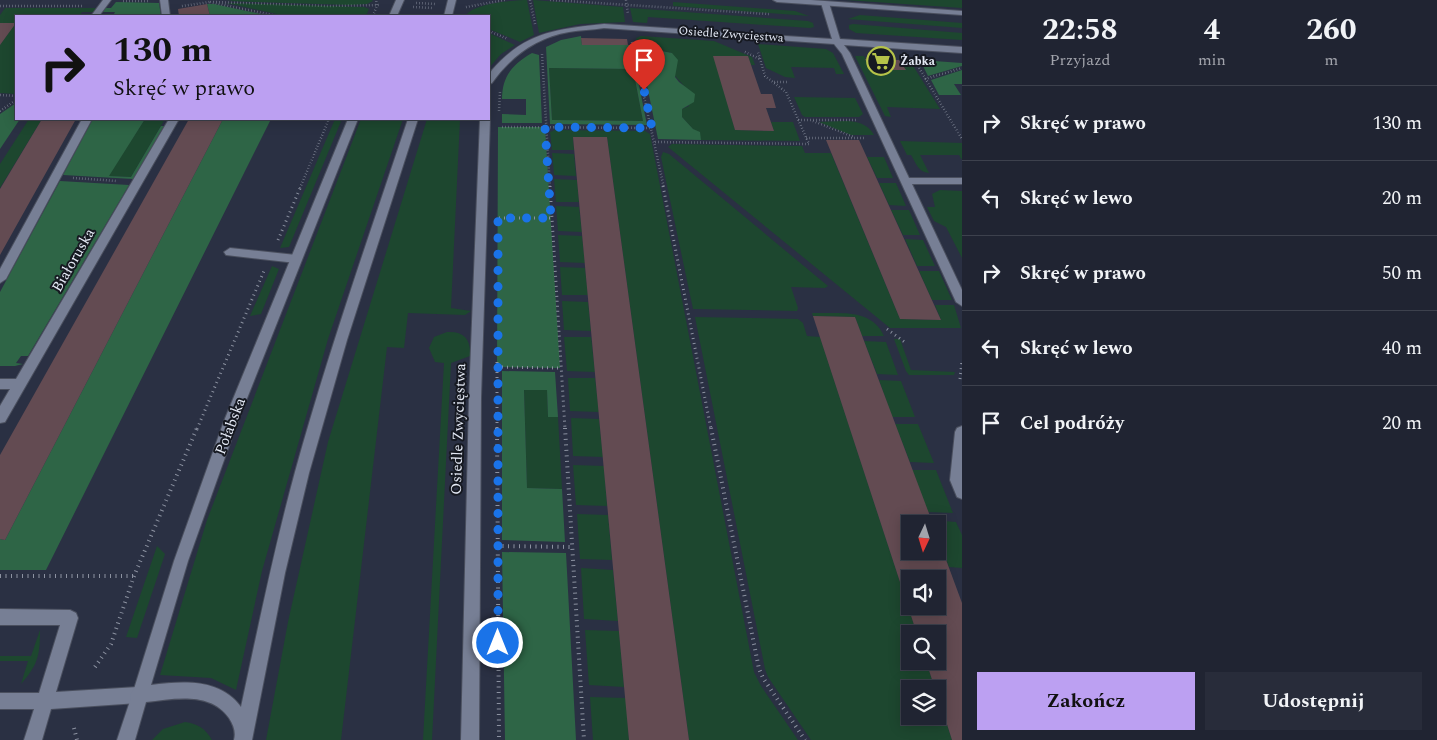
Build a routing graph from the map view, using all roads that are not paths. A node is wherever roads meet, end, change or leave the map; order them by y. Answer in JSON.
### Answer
{"nodes":[{"id":1,"x":777,"y":0,"type":"edge"},
{"id":2,"x":111,"y":1,"type":"edge"},
{"id":3,"x":399,"y":2,"type":"edge"},
{"id":4,"x":825,"y":4,"type":"junction"},
{"id":5,"x":962,"y":14,"type":"edge"},
{"id":6,"x":96,"y":15,"type":"edge"},
{"id":7,"x":393,"y":15,"type":"edge"},
{"id":8,"x":837,"y":42,"type":"junction"},
{"id":9,"x":962,"y":50,"type":"edge"},
{"id":10,"x":490,"y":80,"type":"edge"},
{"id":11,"x":87,"y":120,"type":"edge"},
{"id":12,"x":173,"y":120,"type":"edge"},
{"id":13,"x":353,"y":120,"type":"edge"},
{"id":14,"x":413,"y":120,"type":"edge"},
{"id":15,"x":484,"y":120,"type":"edge"},
{"id":16,"x":962,"y":181,"type":"edge"},
{"id":17,"x":906,"y":182,"type":"junction"},
{"id":18,"x":230,"y":252,"type":"dead end"},
{"id":19,"x":296,"y":259,"type":"junction"},
{"id":20,"x":0,"y":279,"type":"edge"},
{"id":21,"x":962,"y":302,"type":"edge"},
{"id":22,"x":0,"y":384,"type":"edge"},
{"id":23,"x":19,"y":384,"type":"junction"},
{"id":24,"x":0,"y":418,"type":"edge"},
{"id":25,"x":962,"y":432,"type":"edge"},
{"id":26,"x":962,"y":493,"type":"edge"},
{"id":27,"x":0,"y":617,"type":"edge"},
{"id":28,"x":138,"y":695,"type":"junction"},
{"id":29,"x":0,"y":701,"type":"edge"},
{"id":30,"x":46,"y":701,"type":"junction"},
{"id":31,"x":244,"y":736,"type":"edge"},
{"id":32,"x":34,"y":740,"type":"edge"},
{"id":33,"x":126,"y":740,"type":"edge"},
{"id":34,"x":470,"y":740,"type":"edge"}],
"edges":[{"from":1,"to":4,"type":"street"},
{"from":2,"to":6,"type":"street"},
{"from":3,"to":7,"type":"street"},
{"from":4,"to":5,"type":"street"},
{"from":4,"to":8,"type":"street"},
{"from":8,"to":9,"type":"street","name":"Osiedle Zwycięstwa"},
{"from":8,"to":10,"type":"street","name":"Osiedle Zwycięstwa"},
{"from":8,"to":17,"type":"street"},
{"from":11,"to":20,"type":"street"},
{"from":12,"to":23,"type":"street","name":"Białoruska"},
{"from":13,"to":19,"type":"street","name":"Połabska"},
{"from":14,"to":31,"type":"street"},
{"from":15,"to":34,"type":"street","name":"Osiedle Zwycięstwa"},
{"from":16,"to":17,"type":"street"},
{"from":17,"to":21,"type":"street"},
{"from":18,"to":19,"type":"street"},
{"from":19,"to":28,"type":"street","name":"Połabska"},
{"from":22,"to":23,"type":"street"},
{"from":23,"to":24,"type":"street","name":"Białoruska"},
{"from":25,"to":26,"type":"street"},
{"from":27,"to":30,"type":"street"},
{"from":28,"to":30,"type":"street"},
{"from":28,"to":31,"type":"street"},
{"from":28,"to":33,"type":"street","name":"Połabska"},
{"from":29,"to":30,"type":"street"},
{"from":30,"to":32,"type":"street"}]}
